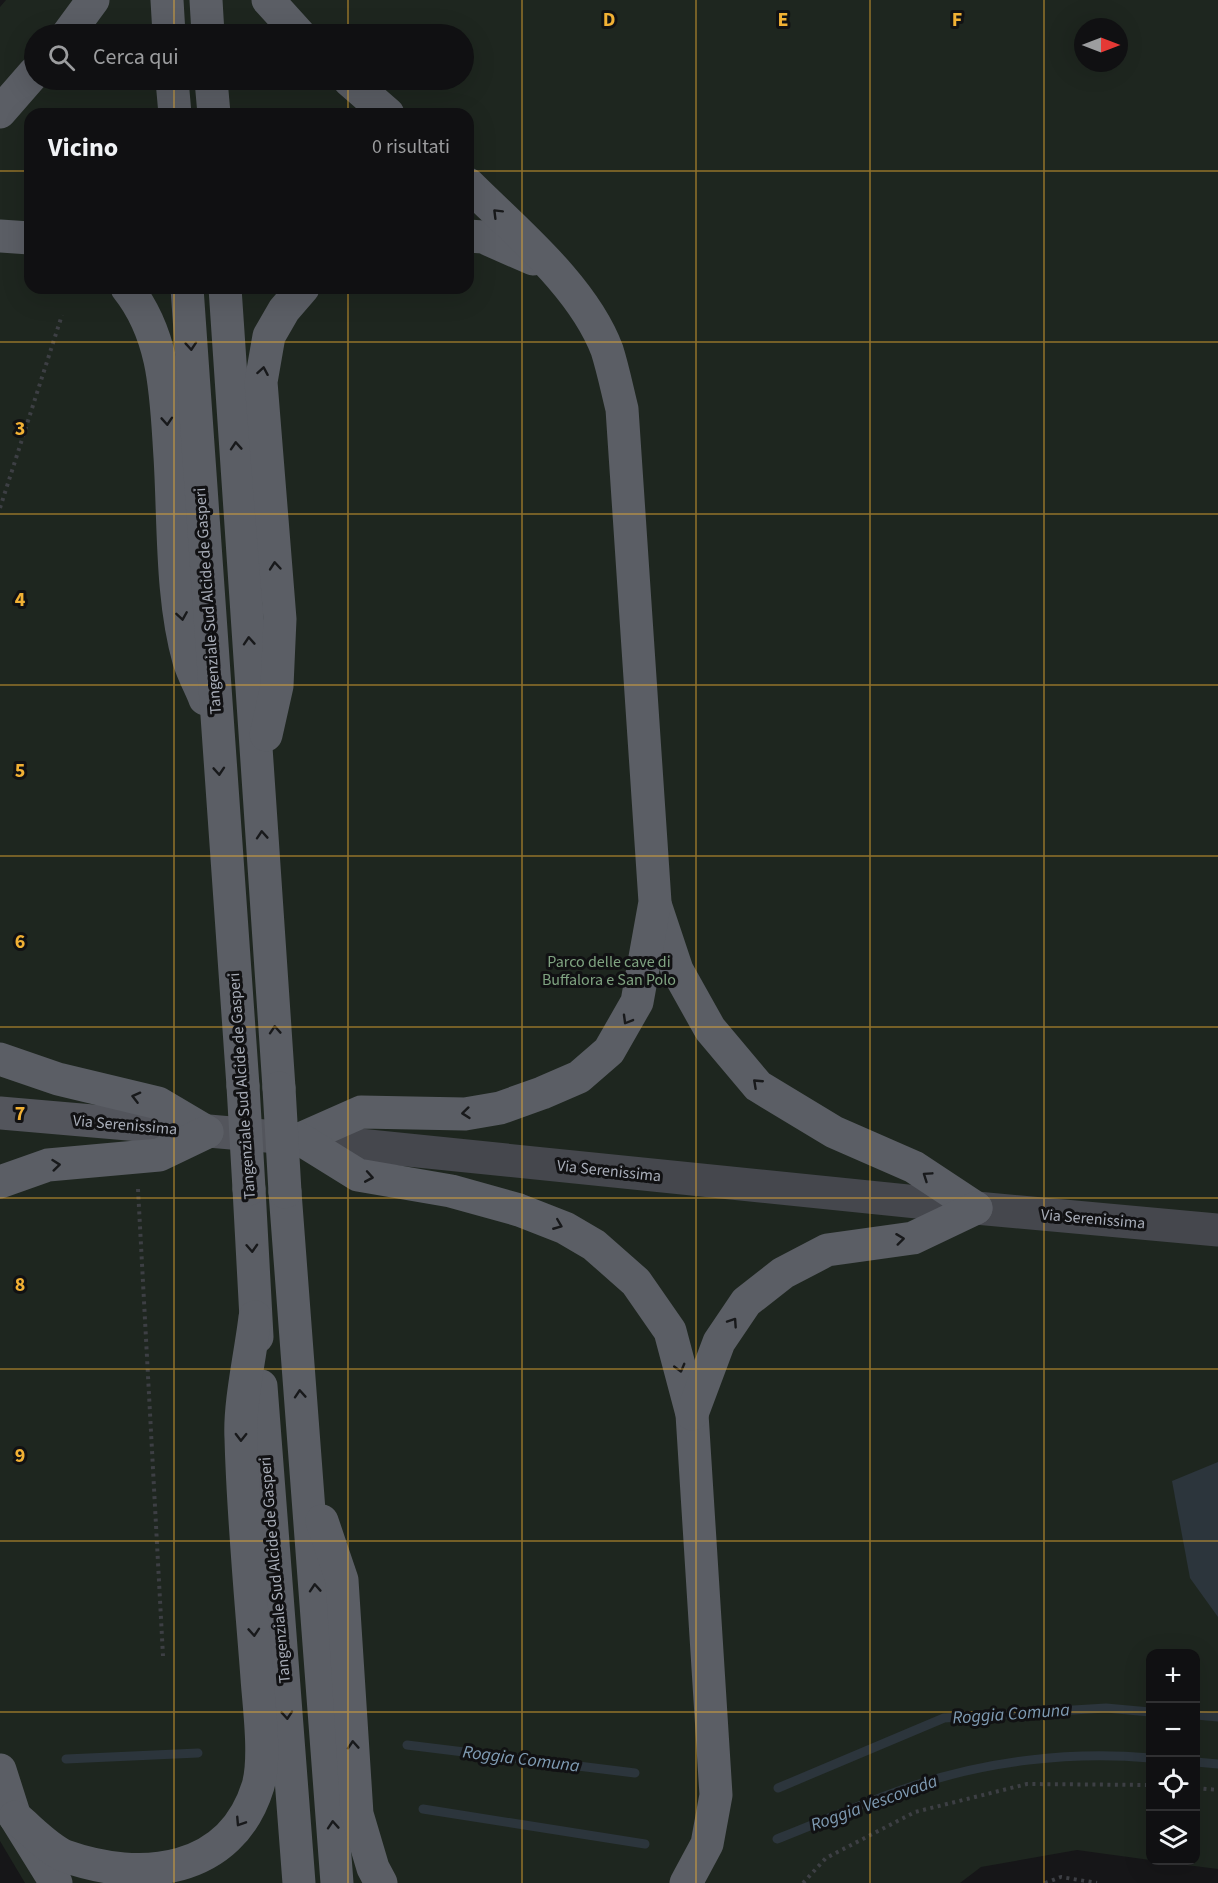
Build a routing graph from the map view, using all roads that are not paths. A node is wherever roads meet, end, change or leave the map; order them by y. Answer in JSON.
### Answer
{"nodes":[{"id":1,"x":93,"y":0,"type":"edge"},
{"id":2,"x":167,"y":0,"type":"edge"},
{"id":3,"x":206,"y":0,"type":"edge"},
{"id":4,"x":268,"y":0,"type":"edge"},
{"id":5,"x":75,"y":24,"type":"edge"},
{"id":6,"x":168,"y":24,"type":"edge"},
{"id":7,"x":207,"y":24,"type":"edge"},
{"id":8,"x":290,"y":24,"type":"edge"},
{"id":9,"x":24,"y":84,"type":"edge"},
{"id":10,"x":173,"y":90,"type":"edge"},
{"id":11,"x":212,"y":90,"type":"edge"},
{"id":12,"x":360,"y":90,"type":"edge"},
{"id":13,"x":174,"y":108,"type":"edge"},
{"id":14,"x":213,"y":108,"type":"edge"},
{"id":15,"x":381,"y":108,"type":"edge"},
{"id":16,"x":0,"y":112,"type":"edge"},
{"id":17,"x":474,"y":190,"type":"edge"},
{"id":18,"x":0,"y":236,"type":"edge"},
{"id":19,"x":474,"y":236,"type":"edge"},
{"id":20,"x":24,"y":238,"type":"edge"},
{"id":21,"x":554,"y":269,"type":"junction"},
{"id":22,"x":131,"y":294,"type":"edge"},
{"id":23,"x":187,"y":294,"type":"edge"},
{"id":24,"x":225,"y":294,"type":"edge"},
{"id":25,"x":298,"y":294,"type":"edge"},
{"id":26,"x":216,"y":724,"type":"junction"},
{"id":27,"x":258,"y":769,"type":"junction"},
{"id":28,"x":655,"y":902,"type":"junction"},
{"id":29,"x":0,"y":1059,"type":"edge"},
{"id":30,"x":0,"y":1113,"type":"edge"},
{"id":31,"x":207,"y":1132,"type":"junction"},
{"id":32,"x":300,"y":1139,"type":"junction"},
{"id":33,"x":0,"y":1182,"type":"edge"},
{"id":34,"x":975,"y":1208,"type":"junction"},
{"id":35,"x":1218,"y":1230,"type":"edge"},
{"id":36,"x":255,"y":1317,"type":"junction"},
{"id":37,"x":692,"y":1414,"type":"junction"},
{"id":38,"x":306,"y":1475,"type":"junction"},
{"id":39,"x":0,"y":1770,"type":"edge"},
{"id":40,"x":15,"y":1817,"type":"junction"},
{"id":41,"x":56,"y":1883,"type":"edge"},
{"id":42,"x":299,"y":1883,"type":"edge"},
{"id":43,"x":337,"y":1883,"type":"edge"},
{"id":44,"x":381,"y":1883,"type":"edge"},
{"id":45,"x":686,"y":1883,"type":"edge"}],
"edges":[{"from":1,"to":5,"type":"highway"},
{"from":2,"to":6,"type":"highway"},
{"from":3,"to":7,"type":"highway"},
{"from":4,"to":8,"type":"highway"},
{"from":9,"to":16,"type":"highway"},
{"from":10,"to":13,"type":"highway"},
{"from":11,"to":14,"type":"highway"},
{"from":12,"to":15,"type":"highway"},
{"from":21,"to":17,"type":"highway","one_way":true},
{"from":18,"to":20,"type":"highway"},
{"from":19,"to":21,"type":"highway"},
{"from":21,"to":28,"type":"highway"},
{"from":22,"to":26,"type":"highway","one_way":true},
{"from":23,"to":26,"type":"highway","name":"Tangenziale Sud Alcide de Gasperi","one_way":true},
{"from":27,"to":24,"type":"highway","one_way":true},
{"from":27,"to":25,"type":"highway","one_way":true},
{"from":26,"to":36,"type":"highway","name":"Tangenziale Sud Alcide de Gasperi","one_way":true,"bridge":true},
{"from":38,"to":27,"type":"highway","one_way":true,"bridge":true},
{"from":28,"to":32,"type":"highway","one_way":true},
{"from":34,"to":28,"type":"highway","one_way":true},
{"from":31,"to":29,"type":"highway","one_way":true},
{"from":30,"to":31,"type":"main road","name":"Via Serenissima"},
{"from":31,"to":32,"type":"main road","name":"Via Serenissima"},
{"from":33,"to":31,"type":"highway","one_way":true},
{"from":32,"to":34,"type":"main road","name":"Via Serenissima"},
{"from":32,"to":37,"type":"highway","one_way":true},
{"from":34,"to":35,"type":"main road","name":"Via Serenissima"},
{"from":37,"to":34,"type":"highway","one_way":true},
{"from":36,"to":40,"type":"highway","one_way":true},
{"from":36,"to":42,"type":"highway","name":"Tangenziale Sud Alcide de Gasperi","one_way":true},
{"from":37,"to":45,"type":"highway"},
{"from":43,"to":38,"type":"highway","one_way":true},
{"from":44,"to":38,"type":"highway","one_way":true},
{"from":39,"to":40,"type":"highway"},
{"from":40,"to":41,"type":"highway"}]}
